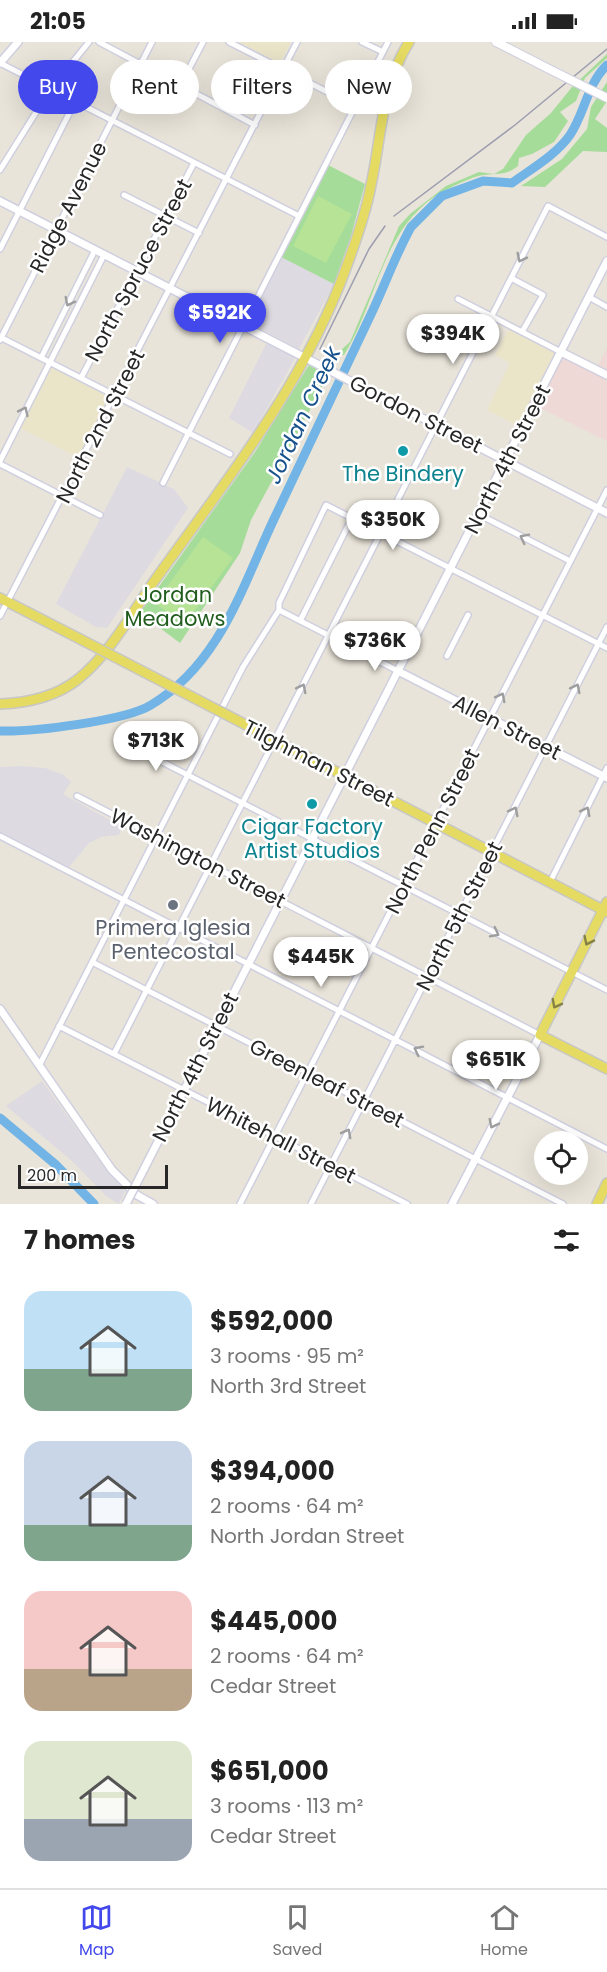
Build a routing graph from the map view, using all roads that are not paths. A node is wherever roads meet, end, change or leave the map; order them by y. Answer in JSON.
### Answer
{"nodes":[{"id":1,"x":18,"y":42,"type":"edge"},
{"id":2,"x":89,"y":42,"type":"edge"},
{"id":3,"x":99,"y":42,"type":"edge"},
{"id":4,"x":152,"y":42,"type":"edge"},
{"id":5,"x":203,"y":42,"type":"edge"},
{"id":6,"x":230,"y":42,"type":"edge"},
{"id":7,"x":297,"y":42,"type":"edge"},
{"id":8,"x":362,"y":42,"type":"edge"},
{"id":9,"x":388,"y":42,"type":"edge"},
{"id":10,"x":410,"y":42,"type":"edge"},
{"id":11,"x":496,"y":42,"type":"edge"},
{"id":12,"x":382,"y":52,"type":"junction"},
{"id":13,"x":74,"y":60,"type":"edge"},
{"id":14,"x":130,"y":60,"type":"edge"},
{"id":15,"x":143,"y":60,"type":"edge"},
{"id":16,"x":194,"y":60,"type":"edge"},
{"id":17,"x":265,"y":60,"type":"edge"},
{"id":18,"x":288,"y":60,"type":"edge"},
{"id":19,"x":378,"y":60,"type":"edge"},
{"id":20,"x":0,"y":63,"type":"edge"},
{"id":21,"x":18,"y":73,"type":"edge"},
{"id":22,"x":199,"y":96,"type":"edge"},
{"id":23,"x":607,"y":98,"type":"edge"},
{"id":24,"x":35,"y":114,"type":"edge"},
{"id":25,"x":69,"y":114,"type":"edge"},
{"id":26,"x":98,"y":114,"type":"edge"},
{"id":27,"x":116,"y":114,"type":"edge"},
{"id":28,"x":260,"y":114,"type":"edge"},
{"id":29,"x":351,"y":114,"type":"edge"},
{"id":30,"x":112,"y":121,"type":"junction"},
{"id":31,"x":255,"y":125,"type":"junction"},
{"id":32,"x":194,"y":163,"type":"junction"},
{"id":33,"x":0,"y":170,"type":"edge"},
{"id":34,"x":227,"y":179,"type":"junction"},
{"id":35,"x":124,"y":195,"type":"dead end"},
{"id":36,"x":0,"y":201,"type":"edge"},
{"id":37,"x":20,"y":211,"type":"junction"},
{"id":38,"x":299,"y":216,"type":"junction"},
{"id":39,"x":166,"y":217,"type":"junction"},
{"id":40,"x":56,"y":230,"type":"junction"},
{"id":41,"x":199,"y":234,"type":"junction"},
{"id":42,"x":607,"y":237,"type":"edge"},
{"id":43,"x":0,"y":249,"type":"edge"},
{"id":44,"x":95,"y":250,"type":"junction"},
{"id":45,"x":104,"y":255,"type":"junction"},
{"id":46,"x":607,"y":261,"type":"edge"},
{"id":47,"x":136,"y":272,"type":"junction"},
{"id":48,"x":511,"y":278,"type":"junction"},
{"id":49,"x":170,"y":289,"type":"junction"},
{"id":50,"x":589,"y":297,"type":"junction"},
{"id":51,"x":458,"y":298,"type":"dead end"},
{"id":52,"x":607,"y":307,"type":"edge"},
{"id":53,"x":491,"y":316,"type":"junction"},
{"id":54,"x":242,"y":326,"type":"junction"},
{"id":55,"x":522,"y":332,"type":"junction"},
{"id":56,"x":0,"y":338,"type":"edge"},
{"id":57,"x":561,"y":352,"type":"junction"},
{"id":58,"x":304,"y":357,"type":"junction"},
{"id":59,"x":41,"y":358,"type":"junction"},
{"id":60,"x":49,"y":362,"type":"junction"},
{"id":61,"x":607,"y":375,"type":"edge"},
{"id":62,"x":81,"y":378,"type":"junction"},
{"id":63,"x":116,"y":396,"type":"junction"},
{"id":64,"x":436,"y":424,"type":"junction"},
{"id":65,"x":188,"y":434,"type":"junction"},
{"id":66,"x":230,"y":454,"type":"dead end"},
{"id":67,"x":505,"y":460,"type":"junction"},
{"id":68,"x":0,"y":463,"type":"edge"},
{"id":69,"x":163,"y":483,"type":"dead end"},
{"id":70,"x":607,"y":490,"type":"edge"},
{"id":71,"x":64,"y":497,"type":"junction"},
{"id":72,"x":598,"y":508,"type":"junction"},
{"id":73,"x":607,"y":513,"type":"edge"},
{"id":74,"x":478,"y":514,"type":"junction"},
{"id":75,"x":100,"y":515,"type":"dead end"},
{"id":76,"x":352,"y":518,"type":"junction"},
{"id":77,"x":381,"y":532,"type":"junction"},
{"id":78,"x":570,"y":561,"type":"junction"},
{"id":79,"x":451,"y":567,"type":"junction"},
{"id":80,"x":4,"y":600,"type":"edge"},
{"id":81,"x":279,"y":610,"type":"junction"},
{"id":82,"x":468,"y":615,"type":"dead end"},
{"id":83,"x":543,"y":615,"type":"junction"},
{"id":84,"x":0,"y":616,"type":"edge"},
{"id":85,"x":300,"y":621,"type":"junction"},
{"id":86,"x":607,"y":627,"type":"edge"},
{"id":87,"x":329,"y":635,"type":"junction"},
{"id":88,"x":598,"y":644,"type":"junction"},
{"id":89,"x":607,"y":648,"type":"edge"},
{"id":90,"x":447,"y":656,"type":"dead end"},
{"id":91,"x":399,"y":671,"type":"junction"},
{"id":92,"x":0,"y":704,"type":"edge"},
{"id":93,"x":490,"y":718,"type":"junction"},
{"id":94,"x":276,"y":740,"type":"junction"},
{"id":95,"x":546,"y":747,"type":"junction"},
{"id":96,"x":135,"y":748,"type":"dead end"},
{"id":97,"x":607,"y":768,"type":"edge"},
{"id":98,"x":188,"y":775,"type":"junction"},
{"id":99,"x":345,"y":776,"type":"junction"},
{"id":100,"x":605,"y":777,"type":"edge"},
{"id":101,"x":77,"y":796,"type":"dead end"},
{"id":102,"x":243,"y":803,"type":"junction"},
{"id":103,"x":436,"y":823,"type":"junction"},
{"id":104,"x":0,"y":836,"type":"edge"},
{"id":105,"x":156,"y":837,"type":"junction"},
{"id":106,"x":313,"y":838,"type":"junction"},
{"id":107,"x":492,"y":852,"type":"junction"},
{"id":108,"x":211,"y":865,"type":"junction"},
{"id":109,"x":550,"y":882,"type":"junction"},
{"id":110,"x":404,"y":885,"type":"junction"},
{"id":111,"x":124,"y":900,"type":"junction"},
{"id":112,"x":281,"y":900,"type":"junction"},
{"id":113,"x":606,"y":908,"type":"edge"},
{"id":114,"x":460,"y":915,"type":"junction"},
{"id":115,"x":179,"y":927,"type":"junction"},
{"id":116,"x":372,"y":948,"type":"junction"},
{"id":117,"x":92,"y":962,"type":"junction"},
{"id":118,"x":249,"y":964,"type":"junction"},
{"id":119,"x":572,"y":973,"type":"junction"},
{"id":120,"x":428,"y":977,"type":"junction"},
{"id":121,"x":147,"y":990,"type":"junction"},
{"id":122,"x":607,"y":990,"type":"edge"},
{"id":123,"x":0,"y":1009,"type":"edge"},
{"id":124,"x":340,"y":1011,"type":"junction"},
{"id":125,"x":59,"y":1026,"type":"junction"},
{"id":126,"x":216,"y":1026,"type":"junction"},
{"id":127,"x":540,"y":1035,"type":"junction"},
{"id":128,"x":396,"y":1039,"type":"junction"},
{"id":129,"x":114,"y":1054,"type":"junction"},
{"id":130,"x":39,"y":1066,"type":"junction"},
{"id":131,"x":607,"y":1069,"type":"edge"},
{"id":132,"x":307,"y":1074,"type":"junction"},
{"id":133,"x":184,"y":1090,"type":"junction"},
{"id":134,"x":507,"y":1097,"type":"junction"},
{"id":135,"x":363,"y":1102,"type":"junction"},
{"id":136,"x":275,"y":1136,"type":"junction"},
{"id":137,"x":607,"y":1149,"type":"edge"},
{"id":138,"x":475,"y":1159,"type":"junction"},
{"id":139,"x":331,"y":1165,"type":"junction"},
{"id":140,"x":607,"y":1183,"type":"edge"},
{"id":141,"x":126,"y":1204,"type":"edge"},
{"id":142,"x":153,"y":1204,"type":"edge"},
{"id":143,"x":240,"y":1204,"type":"edge"},
{"id":144,"x":311,"y":1204,"type":"edge"},
{"id":145,"x":407,"y":1204,"type":"edge"},
{"id":146,"x":452,"y":1204,"type":"edge"},
{"id":147,"x":563,"y":1204,"type":"edge"},
{"id":148,"x":597,"y":1204,"type":"edge"}],
"edges":[{"from":1,"to":20,"type":"street"},
{"from":2,"to":13,"type":"street"},
{"from":3,"to":14,"type":"street"},
{"from":4,"to":15,"type":"street","name":"Ridge Avenue"},
{"from":5,"to":16,"type":"street"},
{"from":6,"to":17,"type":"street"},
{"from":7,"to":18,"type":"street","name":"North 2nd Street"},
{"from":8,"to":12,"type":"street"},
{"from":9,"to":12,"type":"street"},
{"from":10,"to":58,"type":"main road"},
{"from":11,"to":23,"type":"main road","bridge":true},
{"from":12,"to":19,"type":"street"},
{"from":20,"to":21,"type":"street"},
{"from":22,"to":31,"type":"street"},
{"from":24,"to":33,"type":"street"},
{"from":25,"to":37,"type":"street"},
{"from":26,"to":30,"type":"street"},
{"from":27,"to":30,"type":"street","name":"Ridge Avenue"},
{"from":28,"to":31,"type":"street","name":"North 2nd Street"},
{"from":29,"to":38,"type":"street"},
{"from":30,"to":32,"type":"street"},
{"from":30,"to":40,"type":"street","name":"Ridge Avenue"},
{"from":31,"to":34,"type":"street","name":"North 2nd Street"},
{"from":32,"to":34,"type":"street"},
{"from":32,"to":39,"type":"street","name":"North Spruce Street"},
{"from":34,"to":38,"type":"street"},
{"from":34,"to":41,"type":"street","name":"North 2nd Street"},
{"from":35,"to":39,"type":"street"},
{"from":36,"to":37,"type":"street","name":"Gordon Street"},
{"from":37,"to":40,"type":"street","name":"Gordon Street"},
{"from":37,"to":43,"type":"street"},
{"from":38,"to":54,"type":"street"},
{"from":39,"to":41,"type":"street"},
{"from":39,"to":47,"type":"street","name":"North Spruce Street"},
{"from":40,"to":44,"type":"street","name":"Gordon Street"},
{"from":40,"to":56,"type":"street","name":"Ridge Avenue"},
{"from":41,"to":49,"type":"street","name":"North 2nd Street"},
{"from":42,"to":48,"type":"street","one_way":true},
{"from":44,"to":45,"type":"street","name":"Gordon Street"},
{"from":44,"to":59,"type":"street","one_way":true},
{"from":45,"to":47,"type":"street","name":"Gordon Street"},
{"from":45,"to":60,"type":"street"},
{"from":46,"to":50,"type":"street","name":"North 4th Street"},
{"from":47,"to":49,"type":"street","name":"Gordon Street"},
{"from":47,"to":62,"type":"street","name":"North Spruce Street"},
{"from":48,"to":53,"type":"street"},
{"from":48,"to":55,"type":"street"},
{"from":49,"to":54,"type":"street","name":"Gordon Street"},
{"from":49,"to":63,"type":"street","name":"North 2nd Street"},
{"from":50,"to":52,"type":"street"},
{"from":50,"to":57,"type":"street","name":"North 4th Street"},
{"from":51,"to":53,"type":"street"},
{"from":53,"to":55,"type":"street"},
{"from":53,"to":64,"type":"street"},
{"from":54,"to":58,"type":"street","name":"Gordon Street"},
{"from":54,"to":65,"type":"street"},
{"from":55,"to":57,"type":"street"},
{"from":56,"to":59,"type":"street"},
{"from":57,"to":61,"type":"street"},
{"from":57,"to":67,"type":"street","name":"North 4th Street"},
{"from":58,"to":64,"type":"street","name":"Gordon Street"},
{"from":58,"to":92,"type":"main road"},
{"from":59,"to":60,"type":"street"},
{"from":60,"to":62,"type":"street"},
{"from":68,"to":60,"type":"street","one_way":true},
{"from":62,"to":63,"type":"street"},
{"from":63,"to":65,"type":"street"},
{"from":63,"to":71,"type":"street","name":"North 2nd Street"},
{"from":64,"to":67,"type":"street","name":"Gordon Street"},
{"from":64,"to":77,"type":"street"},
{"from":65,"to":66,"type":"street"},
{"from":65,"to":69,"type":"street"},
{"from":67,"to":72,"type":"street","name":"Gordon Street"},
{"from":67,"to":74,"type":"street","name":"North 4th Street"},
{"from":68,"to":71,"type":"street"},
{"from":70,"to":72,"type":"street","name":"North Penn Street"},
{"from":71,"to":75,"type":"street"},
{"from":71,"to":80,"type":"street","name":"North 2nd Street"},
{"from":72,"to":73,"type":"street","name":"Gordon Street"},
{"from":72,"to":78,"type":"street","name":"North Penn Street"},
{"from":78,"to":74,"type":"street","one_way":true},
{"from":74,"to":79,"type":"street","name":"North 4th Street"},
{"from":76,"to":77,"type":"street"},
{"from":76,"to":81,"type":"street"},
{"from":76,"to":85,"type":"street"},
{"from":77,"to":79,"type":"street"},
{"from":77,"to":87,"type":"street"},
{"from":78,"to":83,"type":"street","name":"North Penn Street"},
{"from":79,"to":83,"type":"street"},
{"from":79,"to":91,"type":"street","name":"North 4th Street"},
{"from":80,"to":84,"type":"street","name":"North 2nd Street"},
{"from":80,"to":94,"type":"main road","name":"Tilghman Street","bridge":true},
{"from":81,"to":85,"type":"street","name":"Allen Street"},
{"from":81,"to":98,"type":"street"},
{"from":82,"to":90,"type":"street"},
{"from":83,"to":88,"type":"street"},
{"from":93,"to":83,"type":"street","name":"North Penn Street","one_way":true},
{"from":85,"to":87,"type":"street","name":"Allen Street"},
{"from":86,"to":88,"type":"street","name":"North 5th Street"},
{"from":87,"to":91,"type":"street","name":"Allen Street"},
{"from":94,"to":87,"type":"street","one_way":true},
{"from":88,"to":89,"type":"street"},
{"from":95,"to":88,"type":"street","name":"North 5th Street","one_way":true},
{"from":91,"to":93,"type":"street","name":"Allen Street"},
{"from":91,"to":99,"type":"street","name":"North 4th Street"},
{"from":93,"to":95,"type":"street","name":"Allen Street"},
{"from":93,"to":103,"type":"street","name":"North Penn Street"},
{"from":94,"to":99,"type":"main road","name":"Tilghman Street"},
{"from":94,"to":102,"type":"street"},
{"from":95,"to":100,"type":"street","name":"Allen Street"},
{"from":107,"to":95,"type":"street","name":"North 5th Street","one_way":true},
{"from":96,"to":98,"type":"street"},
{"from":97,"to":100,"type":"street"},
{"from":98,"to":102,"type":"street"},
{"from":98,"to":105,"type":"street"},
{"from":99,"to":103,"type":"main road","name":"Tilghman Street"},
{"from":99,"to":106,"type":"street","name":"North 4th Street"},
{"from":109,"to":100,"type":"street","one_way":true},
{"from":101,"to":105,"type":"street","name":"Washington Street"},
{"from":102,"to":106,"type":"street"},
{"from":102,"to":108,"type":"street"},
{"from":103,"to":107,"type":"main road","name":"Tilghman Street"},
{"from":103,"to":110,"type":"street","name":"North Penn Street"},
{"from":104,"to":111,"type":"street"},
{"from":105,"to":108,"type":"street","name":"Washington Street"},
{"from":105,"to":111,"type":"street"},
{"from":106,"to":110,"type":"street"},
{"from":106,"to":112,"type":"street","name":"North 4th Street"},
{"from":107,"to":109,"type":"main road","name":"Tilghman Street"},
{"from":107,"to":114,"type":"street","name":"North 5th Street"},
{"from":108,"to":112,"type":"street","name":"Washington Street"},
{"from":108,"to":115,"type":"street"},
{"from":109,"to":113,"type":"main road","name":"Tilghman Street"},
{"from":110,"to":114,"type":"street"},
{"from":110,"to":116,"type":"street","name":"North Penn Street"},
{"from":111,"to":115,"type":"street"},
{"from":111,"to":117,"type":"street"},
{"from":112,"to":116,"type":"street","name":"Washington Street"},
{"from":112,"to":118,"type":"street","name":"North 4th Street"},
{"from":113,"to":119,"type":"main road","one_way":true},
{"from":114,"to":119,"type":"street","one_way":true},
{"from":114,"to":120,"type":"street","name":"North 5th Street"},
{"from":115,"to":118,"type":"street"},
{"from":115,"to":121,"type":"street"},
{"from":116,"to":120,"type":"street","name":"Washington Street"},
{"from":116,"to":124,"type":"street","name":"North Penn Street"},
{"from":117,"to":121,"type":"street","name":"Greenleaf Street"},
{"from":117,"to":125,"type":"street"},
{"from":118,"to":124,"type":"street"},
{"from":118,"to":126,"type":"street","name":"North 4th Street"},
{"from":119,"to":122,"type":"street"},
{"from":119,"to":127,"type":"main road","one_way":true},
{"from":120,"to":127,"type":"street","name":"Washington Street"},
{"from":120,"to":128,"type":"street","name":"North 5th Street"},
{"from":121,"to":126,"type":"street","name":"Greenleaf Street"},
{"from":121,"to":129,"type":"street"},
{"from":123,"to":130,"type":"street"},
{"from":124,"to":128,"type":"street"},
{"from":124,"to":132,"type":"street","name":"North Penn Street"},
{"from":125,"to":129,"type":"street","name":"Whitehall Street"},
{"from":125,"to":130,"type":"street"},
{"from":126,"to":132,"type":"street","name":"Greenleaf Street"},
{"from":126,"to":133,"type":"street","name":"North 4th Street"},
{"from":127,"to":131,"type":"main road","name":"Washington Street"},
{"from":127,"to":134,"type":"street"},
{"from":134,"to":128,"type":"street","one_way":true},
{"from":128,"to":135,"type":"street","name":"North 5th Street"},
{"from":129,"to":133,"type":"street","name":"Whitehall Street"},
{"from":130,"to":142,"type":"street"},
{"from":132,"to":135,"type":"street","name":"Greenleaf Street"},
{"from":132,"to":136,"type":"street","name":"North Penn Street"},
{"from":133,"to":136,"type":"street","name":"Whitehall Street"},
{"from":133,"to":141,"type":"street","name":"North 4th Street","bridge":true},
{"from":134,"to":137,"type":"street"},
{"from":134,"to":138,"type":"street","one_way":true},
{"from":135,"to":138,"type":"street","name":"Greenleaf Street"},
{"from":139,"to":135,"type":"street","name":"North 5th Street","one_way":true},
{"from":136,"to":139,"type":"street","name":"Whitehall Street"},
{"from":136,"to":143,"type":"street","name":"North Penn Street"},
{"from":138,"to":146,"type":"street"},
{"from":138,"to":147,"type":"street","name":"Greenleaf Street"},
{"from":139,"to":144,"type":"street","name":"North 5th Street"},
{"from":139,"to":145,"type":"street","name":"Whitehall Street"},
{"from":140,"to":148,"type":"main road"}]}
